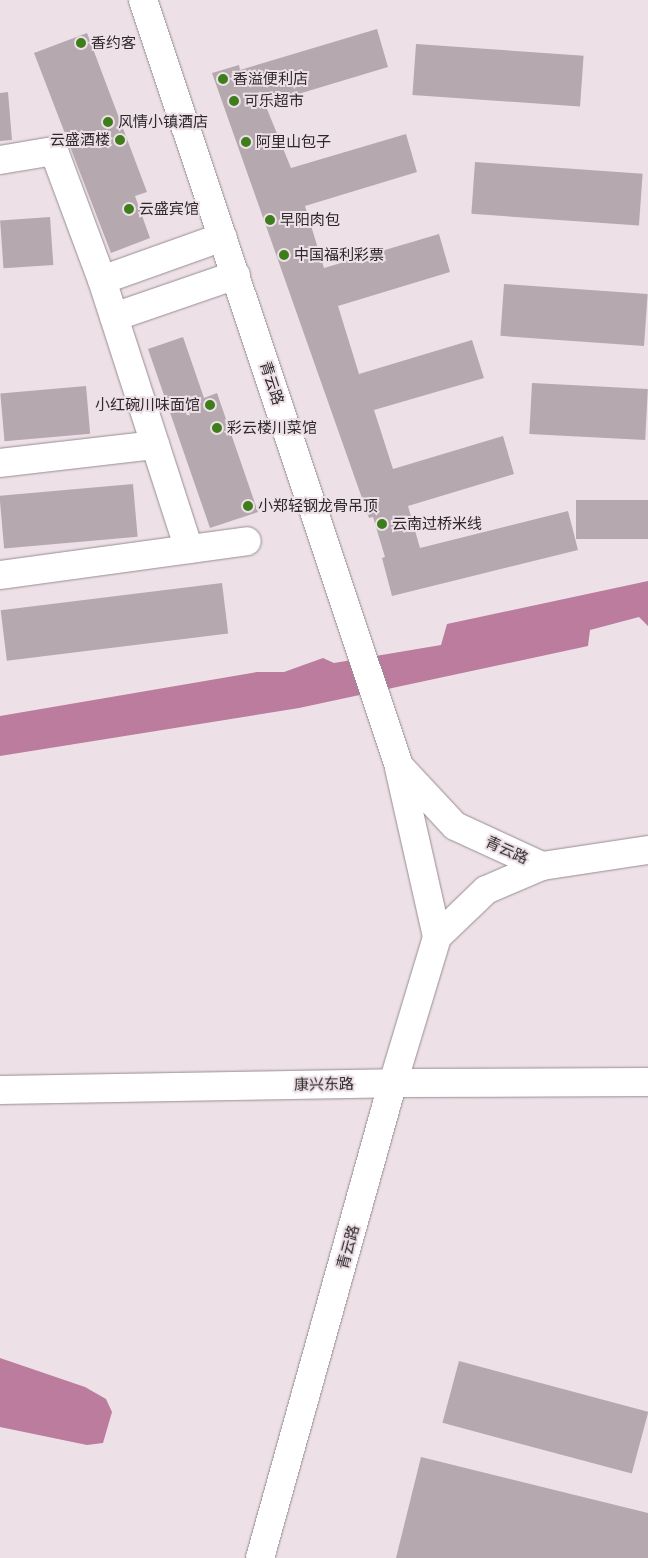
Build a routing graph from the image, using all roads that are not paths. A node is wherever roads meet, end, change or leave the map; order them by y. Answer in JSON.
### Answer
{"nodes":[{"id":1,"x":144,"y":0,"type":"edge"},
{"id":2,"x":0,"y":160,"type":"edge"},
{"id":3,"x":223,"y":237,"type":"junction"},
{"id":4,"x":236,"y":275,"type":"junction"},
{"id":5,"x":102,"y":280,"type":"junction"},
{"id":6,"x":114,"y":317,"type":"junction"},
{"id":7,"x":155,"y":444,"type":"junction"},
{"id":8,"x":0,"y":463,"type":"edge"},
{"id":9,"x":247,"y":541,"type":"dead end"},
{"id":10,"x":189,"y":549,"type":"junction"},
{"id":11,"x":0,"y":575,"type":"edge"},
{"id":12,"x":399,"y":766,"type":"junction"},
{"id":13,"x":648,"y":850,"type":"edge"},
{"id":14,"x":542,"y":866,"type":"junction"},
{"id":15,"x":437,"y":937,"type":"junction"},
{"id":16,"x":648,"y":1082,"type":"edge"},
{"id":17,"x":393,"y":1083,"type":"junction"},
{"id":18,"x":0,"y":1090,"type":"edge"},
{"id":19,"x":260,"y":1558,"type":"edge"}],
"edges":[{"from":1,"to":3,"type":"street","name":"青云路"},
{"from":2,"to":5,"type":"street"},
{"from":3,"to":4,"type":"street","name":"青云路"},
{"from":3,"to":5,"type":"street"},
{"from":4,"to":6,"type":"street"},
{"from":4,"to":12,"type":"street","name":"青云路"},
{"from":5,"to":6,"type":"street"},
{"from":6,"to":7,"type":"street"},
{"from":7,"to":8,"type":"street"},
{"from":7,"to":10,"type":"street"},
{"from":9,"to":10,"type":"street"},
{"from":10,"to":11,"type":"street"},
{"from":12,"to":14,"type":"street","name":"青云路"},
{"from":12,"to":15,"type":"street","name":"青云路"},
{"from":13,"to":14,"type":"street"},
{"from":14,"to":15,"type":"street","name":"青云路"},
{"from":15,"to":17,"type":"street","name":"青云路"},
{"from":16,"to":17,"type":"street","name":"康兴东路"},
{"from":17,"to":18,"type":"street","name":"康兴东路"},
{"from":17,"to":19,"type":"street","name":"青云路"}]}
